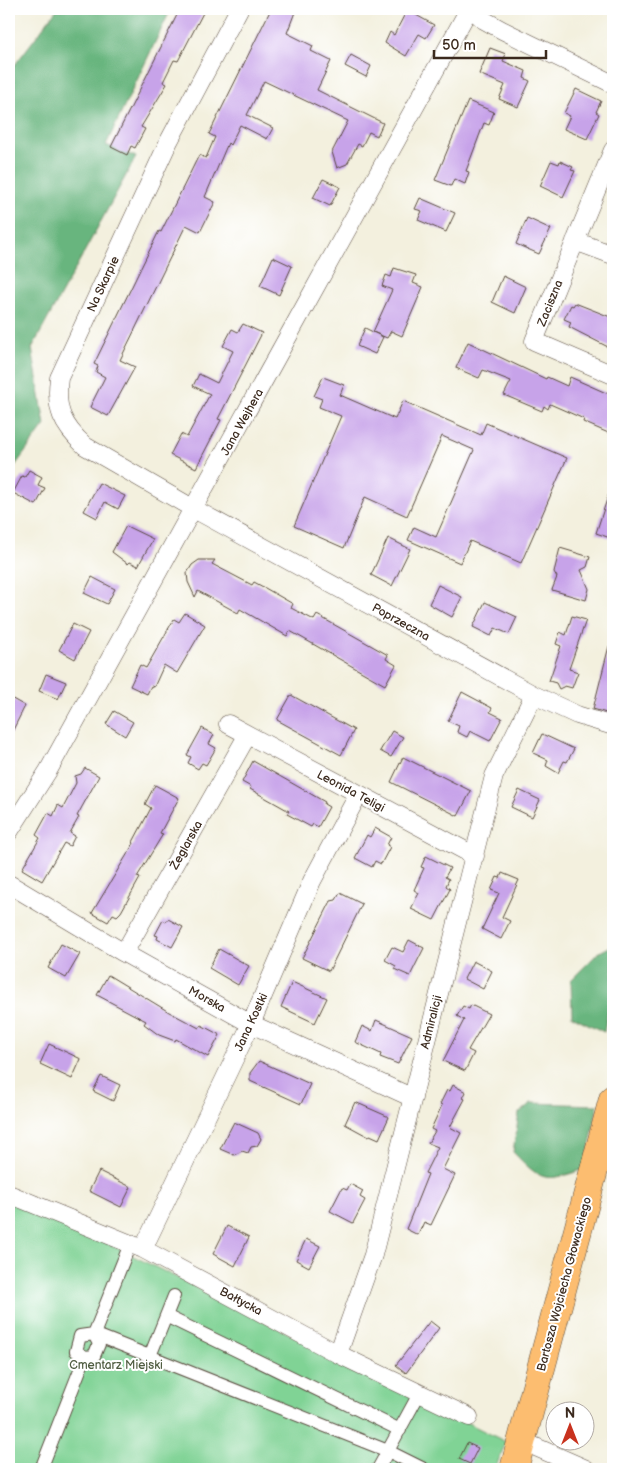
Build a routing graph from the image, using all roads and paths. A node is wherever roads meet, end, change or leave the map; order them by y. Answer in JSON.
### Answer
{"nodes":[{"id":1,"x":239,"y":9,"type":"edge"},
{"id":2,"x":470,"y":9,"type":"edge"},
{"id":3,"x":613,"y":84,"type":"edge"},
{"id":4,"x":613,"y":150,"type":"edge"},
{"id":5,"x":575,"y":240,"type":"junction"},
{"id":6,"x":613,"y":255,"type":"edge"},
{"id":7,"x":613,"y":375,"type":"edge"},
{"id":8,"x":194,"y":509,"type":"junction"},
{"id":9,"x":534,"y":695,"type":"junction"},
{"id":10,"x":228,"y":724,"type":"dead end"},
{"id":11,"x":613,"y":726,"type":"edge"},
{"id":12,"x":247,"y":736,"type":"junction"},
{"id":13,"x":358,"y":795,"type":"junction"},
{"id":14,"x":9,"y":832,"type":"edge"},
{"id":15,"x":475,"y":856,"type":"junction"},
{"id":16,"x":9,"y":884,"type":"edge"},
{"id":17,"x":124,"y":953,"type":"junction"},
{"id":18,"x":251,"y":1024,"type":"junction"},
{"id":19,"x":413,"y":1098,"type":"junction"},
{"id":20,"x":613,"y":1099,"type":"edge"},
{"id":21,"x":9,"y":1194,"type":"edge"},
{"id":22,"x":137,"y":1246,"type":"junction"},
{"id":23,"x":174,"y":1296,"type":"dead end"},
{"id":24,"x":166,"y":1316,"type":"junction"},
{"id":25,"x":94,"y":1334,"type":"junction"},
{"id":26,"x":338,"y":1354,"type":"junction"},
{"id":27,"x":150,"y":1356,"type":"junction"},
{"id":28,"x":419,"y":1394,"type":"junction"},
{"id":29,"x":469,"y":1417,"type":"dead end"},
{"id":30,"x":400,"y":1430,"type":"junction"},
{"id":31,"x":522,"y":1441,"type":"junction"},
{"id":32,"x":388,"y":1451,"type":"junction"},
{"id":33,"x":41,"y":1469,"type":"edge"},
{"id":34,"x":378,"y":1469,"type":"edge"},
{"id":35,"x":424,"y":1469,"type":"edge"},
{"id":36,"x":514,"y":1469,"type":"edge"},
{"id":37,"x":586,"y":1469,"type":"edge"}],
"edges":[{"from":1,"to":8,"type":"street","name":"Na Skarpie"},
{"from":2,"to":3,"type":"street"},
{"from":2,"to":8,"type":"street","name":"Jana Wejhera"},
{"from":4,"to":5,"type":"street","name":"Zaciszna"},
{"from":5,"to":6,"type":"street"},
{"from":5,"to":7,"type":"street","name":"Zaciszna"},
{"from":8,"to":9,"type":"street","name":"Poprzeczna"},
{"from":8,"to":14,"type":"street","name":"Jana Wejhera"},
{"from":9,"to":11,"type":"street","name":"Poprzeczna"},
{"from":9,"to":15,"type":"street","name":"Admiralicji"},
{"from":10,"to":12,"type":"street","name":"Leonida Teligi"},
{"from":12,"to":13,"type":"street","name":"Leonida Teligi"},
{"from":12,"to":17,"type":"street","name":"Żeglarska"},
{"from":13,"to":15,"type":"street","name":"Leonida Teligi"},
{"from":13,"to":18,"type":"street","name":"Jana Kostki"},
{"from":15,"to":19,"type":"street","name":"Admiralicji"},
{"from":16,"to":17,"type":"street","name":"Morska"},
{"from":17,"to":18,"type":"street","name":"Morska"},
{"from":18,"to":19,"type":"street","name":"Morska"},
{"from":18,"to":22,"type":"street","name":"Jana Kostki"},
{"from":19,"to":26,"type":"street","name":"Admiralicji"},
{"from":20,"to":31,"type":"main road","name":"Bartosza Wojciecha Głowackiego"},
{"from":21,"to":22,"type":"street","name":"Bałtycka"},
{"from":22,"to":25,"type":"street"},
{"from":22,"to":26,"type":"street","name":"Bałtycka"},
{"from":23,"to":24,"type":"street"},
{"from":24,"to":27,"type":"street"},
{"from":24,"to":30,"type":"street"},
{"from":25,"to":27,"type":"street"},
{"from":25,"to":33,"type":"street"},
{"from":26,"to":28,"type":"street","name":"Bałtycka"},
{"from":27,"to":32,"type":"street"},
{"from":28,"to":29,"type":"street","name":"Bałtycka"},
{"from":28,"to":30,"type":"street"},
{"from":30,"to":32,"type":"street"},
{"from":31,"to":36,"type":"main road","name":"Bartosza Wojciecha Głowackiego"},
{"from":31,"to":37,"type":"street"},
{"from":32,"to":34,"type":"street"},
{"from":32,"to":35,"type":"street"}]}
